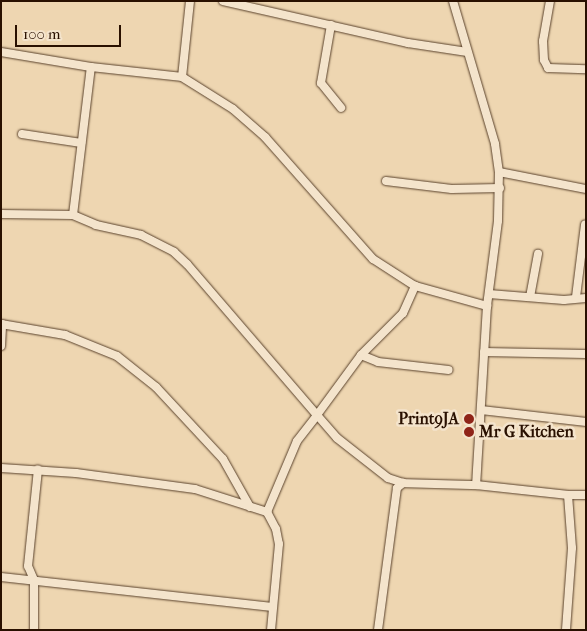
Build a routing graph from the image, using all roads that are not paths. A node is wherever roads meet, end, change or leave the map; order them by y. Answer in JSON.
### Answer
{"nodes":[{"id":1,"x":190,"y":1,"type":"edge"},
{"id":2,"x":223,"y":1,"type":"edge"},
{"id":3,"x":453,"y":1,"type":"edge"},
{"id":4,"x":550,"y":1,"type":"edge"},
{"id":5,"x":331,"y":25,"type":"junction"},
{"id":6,"x":1,"y":52,"type":"edge"},
{"id":7,"x":468,"y":52,"type":"junction"},
{"id":8,"x":91,"y":67,"type":"junction"},
{"id":9,"x":586,"y":69,"type":"edge"},
{"id":10,"x":182,"y":77,"type":"junction"},
{"id":11,"x":341,"y":108,"type":"dead end"},
{"id":12,"x":22,"y":134,"type":"dead end"},
{"id":13,"x":81,"y":143,"type":"junction"},
{"id":14,"x":498,"y":172,"type":"junction"},
{"id":15,"x":386,"y":181,"type":"dead end"},
{"id":16,"x":500,"y":188,"type":"junction"},
{"id":17,"x":586,"y":189,"type":"edge"},
{"id":18,"x":1,"y":214,"type":"edge"},
{"id":19,"x":73,"y":216,"type":"junction"},
{"id":20,"x":585,"y":225,"type":"edge"},
{"id":21,"x":584,"y":249,"type":"edge"},
{"id":22,"x":538,"y":254,"type":"dead end"},
{"id":23,"x":415,"y":286,"type":"junction"},
{"id":24,"x":489,"y":294,"type":"junction"},
{"id":25,"x":530,"y":297,"type":"junction"},
{"id":26,"x":576,"y":297,"type":"junction"},
{"id":27,"x":586,"y":298,"type":"edge"},
{"id":28,"x":487,"y":306,"type":"junction"},
{"id":29,"x":2,"y":324,"type":"edge"},
{"id":30,"x":1,"y":346,"type":"edge"},
{"id":31,"x":484,"y":352,"type":"junction"},
{"id":32,"x":586,"y":354,"type":"edge"},
{"id":33,"x":361,"y":355,"type":"junction"},
{"id":34,"x":449,"y":370,"type":"dead end"},
{"id":35,"x":481,"y":410,"type":"junction"},
{"id":36,"x":318,"y":415,"type":"junction"},
{"id":37,"x":586,"y":422,"type":"edge"},
{"id":38,"x":1,"y":468,"type":"edge"},
{"id":39,"x":38,"y":470,"type":"junction"},
{"id":40,"x":403,"y":483,"type":"junction"},
{"id":41,"x":476,"y":485,"type":"junction"},
{"id":42,"x":568,"y":494,"type":"junction"},
{"id":43,"x":586,"y":495,"type":"edge"},
{"id":44,"x":250,"y":507,"type":"junction"},
{"id":45,"x":267,"y":512,"type":"junction"},
{"id":46,"x":1,"y":577,"type":"edge"},
{"id":47,"x":34,"y":580,"type":"junction"},
{"id":48,"x":272,"y":607,"type":"junction"},
{"id":49,"x":34,"y":630,"type":"edge"},
{"id":50,"x":271,"y":630,"type":"edge"},
{"id":51,"x":378,"y":630,"type":"edge"},
{"id":52,"x":566,"y":630,"type":"edge"}],
"edges":[{"from":1,"to":10,"type":"street"},
{"from":2,"to":5,"type":"street"},
{"from":3,"to":7,"type":"street"},
{"from":4,"to":9,"type":"street"},
{"from":5,"to":7,"type":"street"},
{"from":5,"to":11,"type":"street"},
{"from":6,"to":8,"type":"street"},
{"from":7,"to":14,"type":"street"},
{"from":8,"to":10,"type":"street"},
{"from":8,"to":13,"type":"street"},
{"from":10,"to":23,"type":"street"},
{"from":12,"to":13,"type":"street"},
{"from":13,"to":19,"type":"street"},
{"from":14,"to":16,"type":"street"},
{"from":14,"to":17,"type":"street"},
{"from":15,"to":16,"type":"street"},
{"from":16,"to":24,"type":"street"},
{"from":18,"to":19,"type":"street"},
{"from":19,"to":36,"type":"street"},
{"from":20,"to":21,"type":"street"},
{"from":21,"to":26,"type":"street"},
{"from":22,"to":25,"type":"street"},
{"from":23,"to":28,"type":"street"},
{"from":23,"to":33,"type":"street"},
{"from":24,"to":25,"type":"street"},
{"from":24,"to":28,"type":"street"},
{"from":25,"to":26,"type":"street"},
{"from":26,"to":27,"type":"street"},
{"from":28,"to":31,"type":"street"},
{"from":29,"to":30,"type":"street"},
{"from":29,"to":44,"type":"street"},
{"from":31,"to":32,"type":"street"},
{"from":31,"to":35,"type":"street"},
{"from":33,"to":34,"type":"street"},
{"from":33,"to":36,"type":"street"},
{"from":35,"to":37,"type":"street"},
{"from":35,"to":41,"type":"street"},
{"from":36,"to":40,"type":"street"},
{"from":36,"to":45,"type":"street"},
{"from":38,"to":39,"type":"street"},
{"from":39,"to":44,"type":"street"},
{"from":39,"to":47,"type":"street"},
{"from":40,"to":41,"type":"street"},
{"from":40,"to":51,"type":"street"},
{"from":41,"to":42,"type":"street"},
{"from":42,"to":43,"type":"street"},
{"from":42,"to":52,"type":"street"},
{"from":44,"to":45,"type":"street"},
{"from":45,"to":48,"type":"street"},
{"from":46,"to":47,"type":"street"},
{"from":47,"to":48,"type":"street"},
{"from":47,"to":49,"type":"street"},
{"from":48,"to":50,"type":"street"}]}
